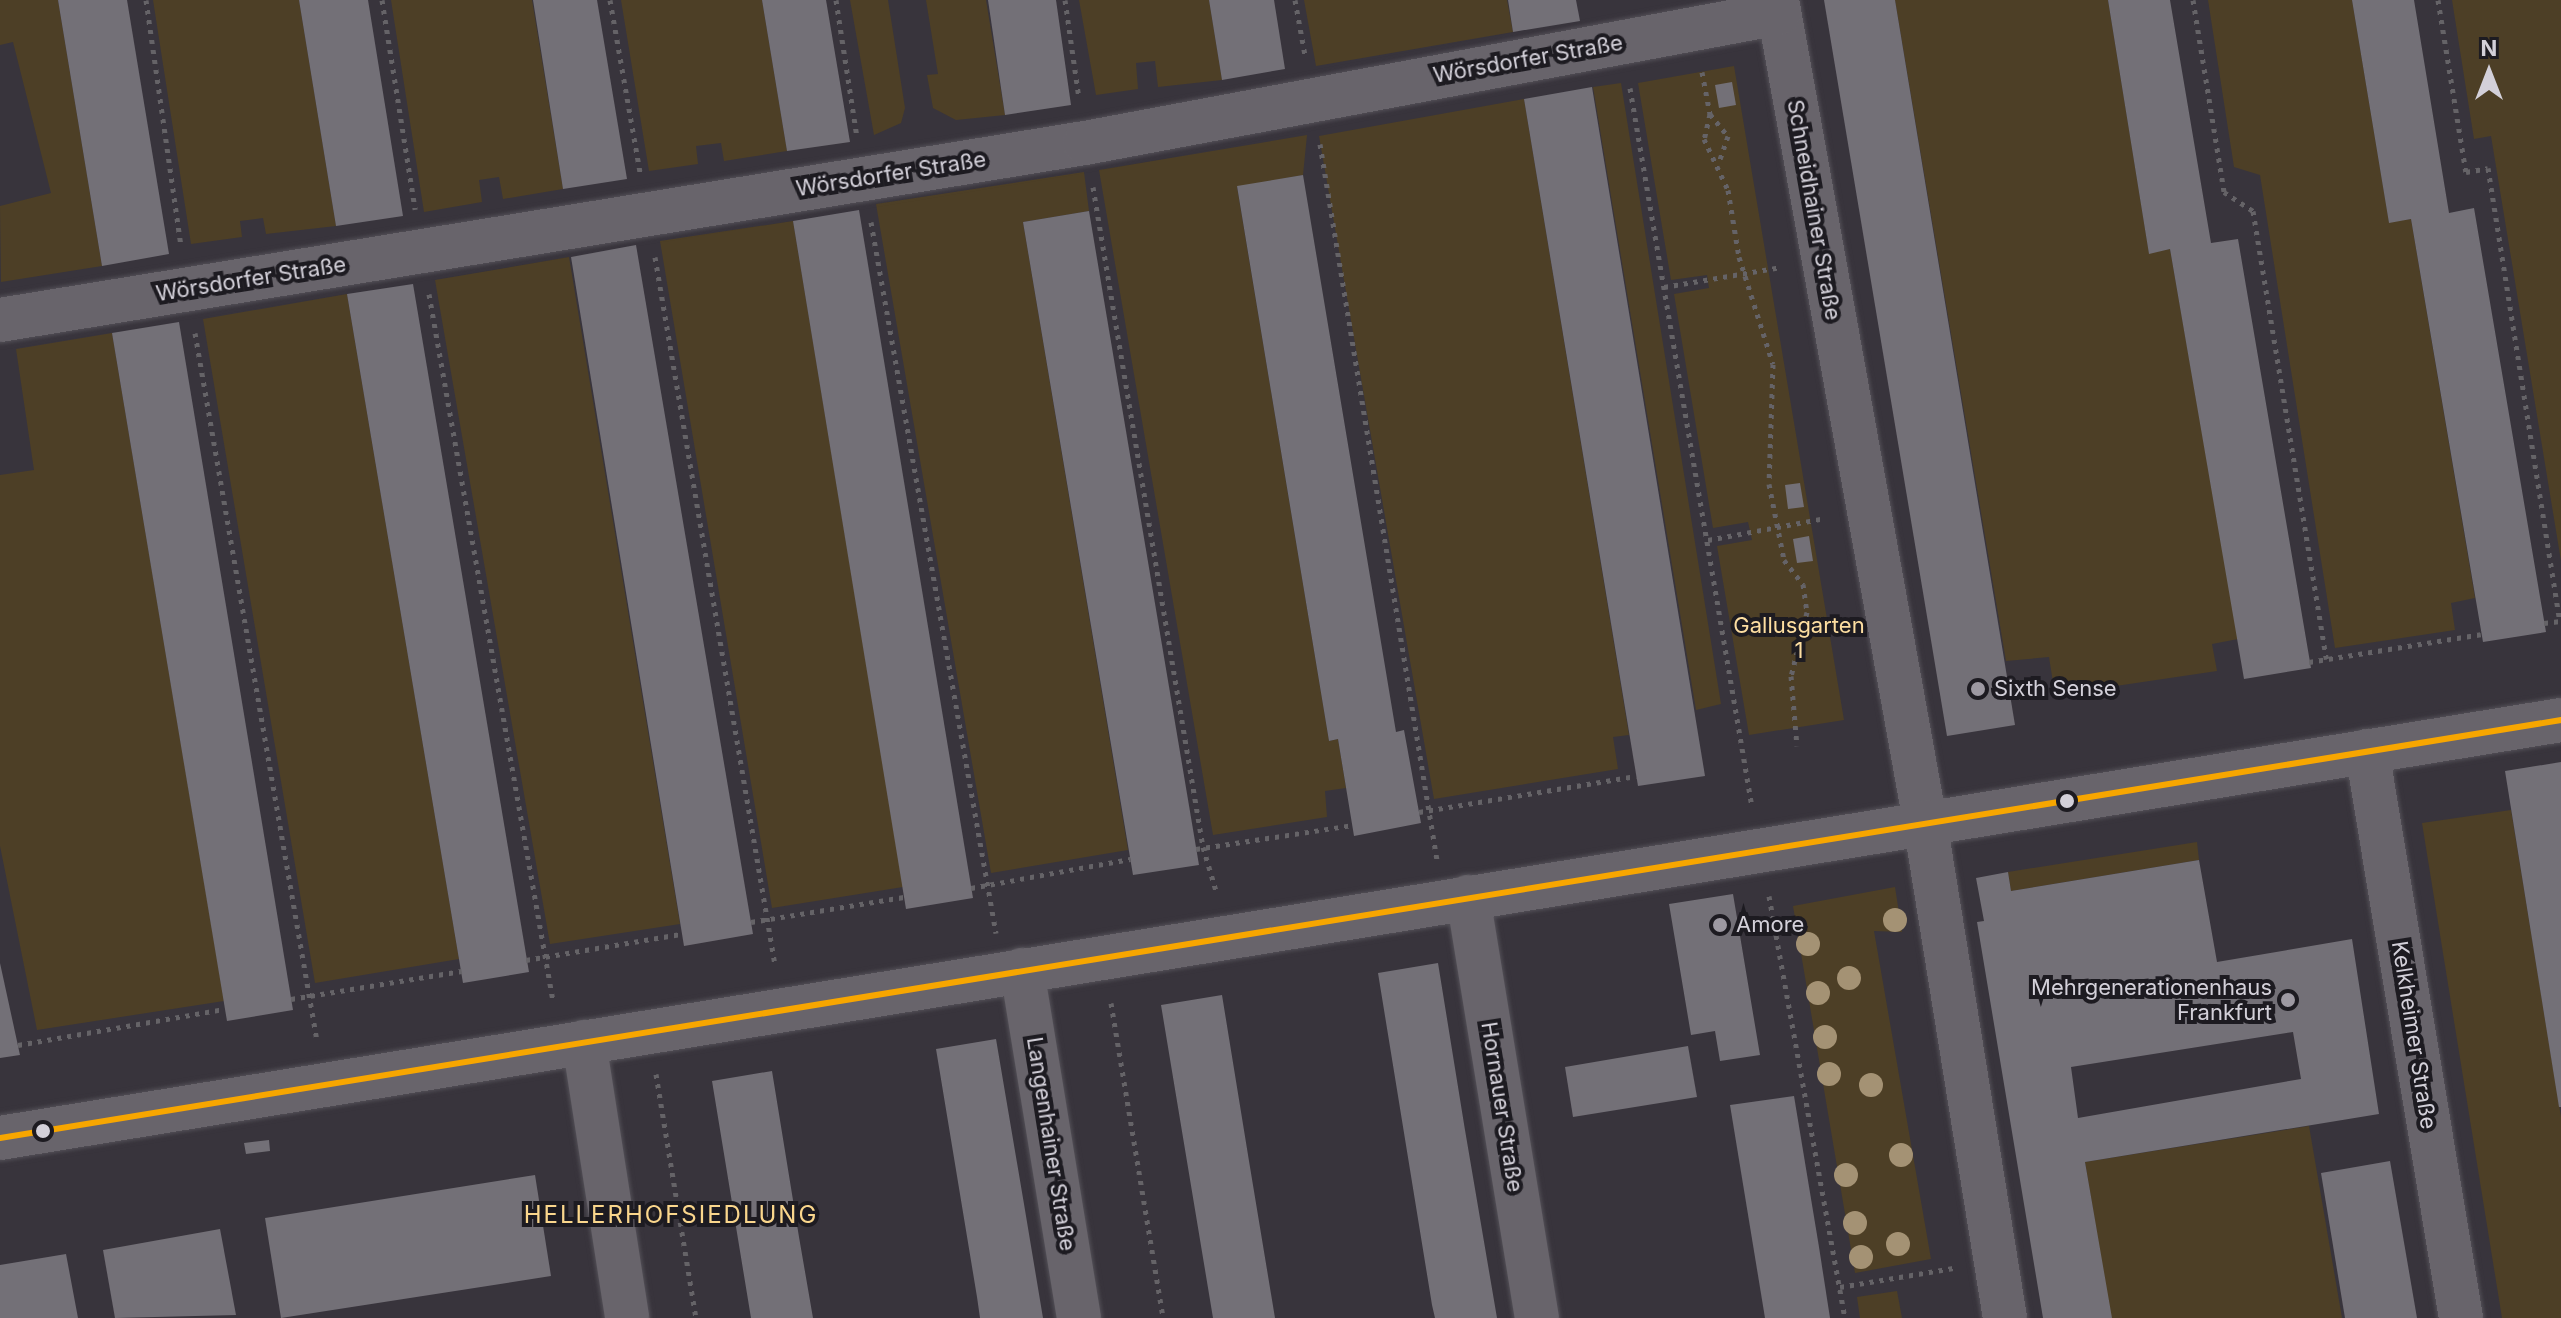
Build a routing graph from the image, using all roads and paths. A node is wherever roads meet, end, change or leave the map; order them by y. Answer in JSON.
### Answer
{"nodes":[{"id":1,"x":146,"y":0,"type":"edge"},
{"id":2,"x":382,"y":0,"type":"edge"},
{"id":3,"x":610,"y":0,"type":"edge"},
{"id":4,"x":836,"y":0,"type":"edge"},
{"id":5,"x":1065,"y":0,"type":"edge"},
{"id":6,"x":1295,"y":0,"type":"edge"},
{"id":7,"x":2193,"y":0,"type":"edge"},
{"id":8,"x":2438,"y":0,"type":"edge"},
{"id":9,"x":1778,"y":6,"type":"edge"},
{"id":10,"x":1691,"y":29,"type":"junction"},
{"id":11,"x":1622,"y":42,"type":"junction"},
{"id":12,"x":1312,"y":98,"type":"junction"},
{"id":13,"x":1710,"y":114,"type":"junction"},
{"id":14,"x":1085,"y":143,"type":"junction"},
{"id":15,"x":1718,"y":163,"type":"junction"},
{"id":16,"x":864,"y":179,"type":"junction"},
{"id":17,"x":647,"y":213,"type":"junction"},
{"id":18,"x":421,"y":251,"type":"junction"},
{"id":19,"x":1823,"y":257,"type":"junction"},
{"id":20,"x":1744,"y":275,"type":"junction"},
{"id":21,"x":1664,"y":287,"type":"junction"},
{"id":22,"x":187,"y":288,"type":"junction"},
{"id":23,"x":0,"y":320,"type":"edge"},
{"id":24,"x":1868,"y":508,"type":"junction"},
{"id":25,"x":1777,"y":529,"type":"junction"},
{"id":26,"x":1708,"y":540,"type":"junction"},
{"id":27,"x":2561,"y":621,"type":"edge"},
{"id":28,"x":2544,"y":623,"type":"dead end"},
{"id":29,"x":2481,"y":634,"type":"dead end"},
{"id":30,"x":2326,"y":659,"type":"junction"},
{"id":31,"x":2309,"y":662,"type":"dead end"},
{"id":32,"x":2561,"y":720,"type":"edge"},
{"id":33,"x":1797,"y":746,"type":"dead end"},
{"id":34,"x":2367,"y":751,"type":"junction"},
{"id":35,"x":1636,"y":776,"type":"dead end"},
{"id":36,"x":1422,"y":811,"type":"junction"},
{"id":37,"x":1925,"y":822,"type":"junction"},
{"id":38,"x":1352,"y":825,"type":"dead end"},
{"id":39,"x":1761,"y":847,"type":"junction"},
{"id":40,"x":1200,"y":848,"type":"junction"},
{"id":41,"x":1130,"y":859,"type":"dead end"},
{"id":42,"x":983,"y":884,"type":"junction"},
{"id":43,"x":971,"y":888,"type":"dead end"},
{"id":44,"x":904,"y":897,"type":"dead end"},
{"id":45,"x":1457,"y":898,"type":"junction"},
{"id":46,"x":767,"y":919,"type":"junction"},
{"id":47,"x":751,"y":922,"type":"dead end"},
{"id":48,"x":681,"y":934,"type":"dead end"},
{"id":49,"x":1230,"y":936,"type":"junction"},
{"id":50,"x":1103,"y":957,"type":"junction"},
{"id":51,"x":545,"y":958,"type":"junction"},
{"id":52,"x":526,"y":960,"type":"dead end"},
{"id":53,"x":462,"y":971,"type":"dead end"},
{"id":54,"x":1014,"y":971,"type":"junction"},
{"id":55,"x":307,"y":996,"type":"junction"},
{"id":56,"x":291,"y":999,"type":"dead end"},
{"id":57,"x":225,"y":1009,"type":"dead end"},
{"id":58,"x":783,"y":1009,"type":"junction"},
{"id":59,"x":649,"y":1031,"type":"junction"},
{"id":60,"x":572,"y":1044,"type":"junction"},
{"id":61,"x":18,"y":1045,"type":"dead end"},
{"id":62,"x":328,"y":1084,"type":"junction"},
{"id":63,"x":0,"y":1138,"type":"edge"},
{"id":64,"x":1996,"y":1261,"type":"junction"},
{"id":65,"x":1840,"y":1287,"type":"junction"},
{"id":66,"x":627,"y":1318,"type":"edge"},
{"id":67,"x":696,"y":1318,"type":"edge"},
{"id":68,"x":1079,"y":1318,"type":"edge"},
{"id":69,"x":1163,"y":1318,"type":"edge"},
{"id":70,"x":1537,"y":1318,"type":"edge"},
{"id":71,"x":1845,"y":1318,"type":"edge"},
{"id":72,"x":2005,"y":1318,"type":"edge"},
{"id":73,"x":2461,"y":1318,"type":"edge"}],
"edges":[{"from":1,"to":22,"type":"path"},
{"from":2,"to":18,"type":"path"},
{"from":3,"to":17,"type":"path"},
{"from":4,"to":16,"type":"path"},
{"from":5,"to":14,"type":"path"},
{"from":6,"to":12,"type":"path"},
{"from":7,"to":30,"type":"path"},
{"from":8,"to":27,"type":"path"},
{"from":9,"to":10,"type":"street","name":"Wörsdorfer Straße"},
{"from":9,"to":19,"type":"street","name":"Schneidhainer Straße"},
{"from":10,"to":11,"type":"street","name":"Wörsdorfer Straße"},
{"from":10,"to":13,"type":"path"},
{"from":11,"to":12,"type":"street","name":"Wörsdorfer Straße"},
{"from":11,"to":21,"type":"path"},
{"from":12,"to":14,"type":"street","name":"Wörsdorfer Straße"},
{"from":12,"to":36,"type":"path"},
{"from":13,"to":15,"type":"path"},
{"from":13,"to":15,"type":"path"},
{"from":14,"to":16,"type":"street","name":"Wörsdorfer Straße"},
{"from":14,"to":40,"type":"path"},
{"from":15,"to":20,"type":"path"},
{"from":16,"to":17,"type":"street","name":"Wörsdorfer Straße"},
{"from":16,"to":42,"type":"path"},
{"from":17,"to":18,"type":"street","name":"Wörsdorfer Straße"},
{"from":17,"to":46,"type":"path"},
{"from":18,"to":22,"type":"street","name":"Wörsdorfer Straße"},
{"from":18,"to":51,"type":"path"},
{"from":19,"to":20,"type":"path"},
{"from":19,"to":24,"type":"street","name":"Schneidhainer Straße"},
{"from":20,"to":21,"type":"path"},
{"from":20,"to":25,"type":"path"},
{"from":21,"to":26,"type":"path"},
{"from":22,"to":23,"type":"street","name":"Wörsdorfer Straße"},
{"from":22,"to":55,"type":"path"},
{"from":24,"to":25,"type":"path"},
{"from":24,"to":37,"type":"street","name":"Schneidhainer Straße"},
{"from":25,"to":26,"type":"path"},
{"from":25,"to":33,"type":"path"},
{"from":26,"to":39,"type":"path"},
{"from":27,"to":28,"type":"path"},
{"from":29,"to":30,"type":"path"},
{"from":30,"to":31,"type":"path"},
{"from":32,"to":34,"type":"street"},
{"from":34,"to":37,"type":"street"},
{"from":34,"to":73,"type":"street","name":"Kelkheimer Straße"},
{"from":35,"to":36,"type":"path"},
{"from":36,"to":45,"type":"path"},
{"from":37,"to":39,"type":"street"},
{"from":37,"to":64,"type":"street","name":"Schneidhainer Straße"},
{"from":38,"to":40,"type":"path"},
{"from":39,"to":45,"type":"street"},
{"from":39,"to":65,"type":"path"},
{"from":40,"to":49,"type":"path"},
{"from":41,"to":42,"type":"path"},
{"from":42,"to":43,"type":"path"},
{"from":42,"to":54,"type":"path"},
{"from":44,"to":46,"type":"path"},
{"from":45,"to":49,"type":"street"},
{"from":45,"to":70,"type":"street","name":"Hornauer Straße"},
{"from":46,"to":47,"type":"path"},
{"from":46,"to":58,"type":"path"},
{"from":48,"to":51,"type":"path"},
{"from":49,"to":50,"type":"street"},
{"from":50,"to":54,"type":"street"},
{"from":50,"to":69,"type":"path"},
{"from":51,"to":52,"type":"path"},
{"from":51,"to":60,"type":"path"},
{"from":53,"to":55,"type":"path"},
{"from":54,"to":58,"type":"street"},
{"from":54,"to":68,"type":"street","name":"Langenhainer Straße"},
{"from":55,"to":56,"type":"path"},
{"from":55,"to":62,"type":"path"},
{"from":57,"to":61,"type":"path"},
{"from":58,"to":59,"type":"street"},
{"from":59,"to":60,"type":"street"},
{"from":59,"to":67,"type":"path"},
{"from":60,"to":62,"type":"street"},
{"from":60,"to":66,"type":"street"},
{"from":62,"to":63,"type":"street"},
{"from":64,"to":65,"type":"path"},
{"from":64,"to":72,"type":"street","name":"Schneidhainer Straße"},
{"from":65,"to":71,"type":"path"}]}
